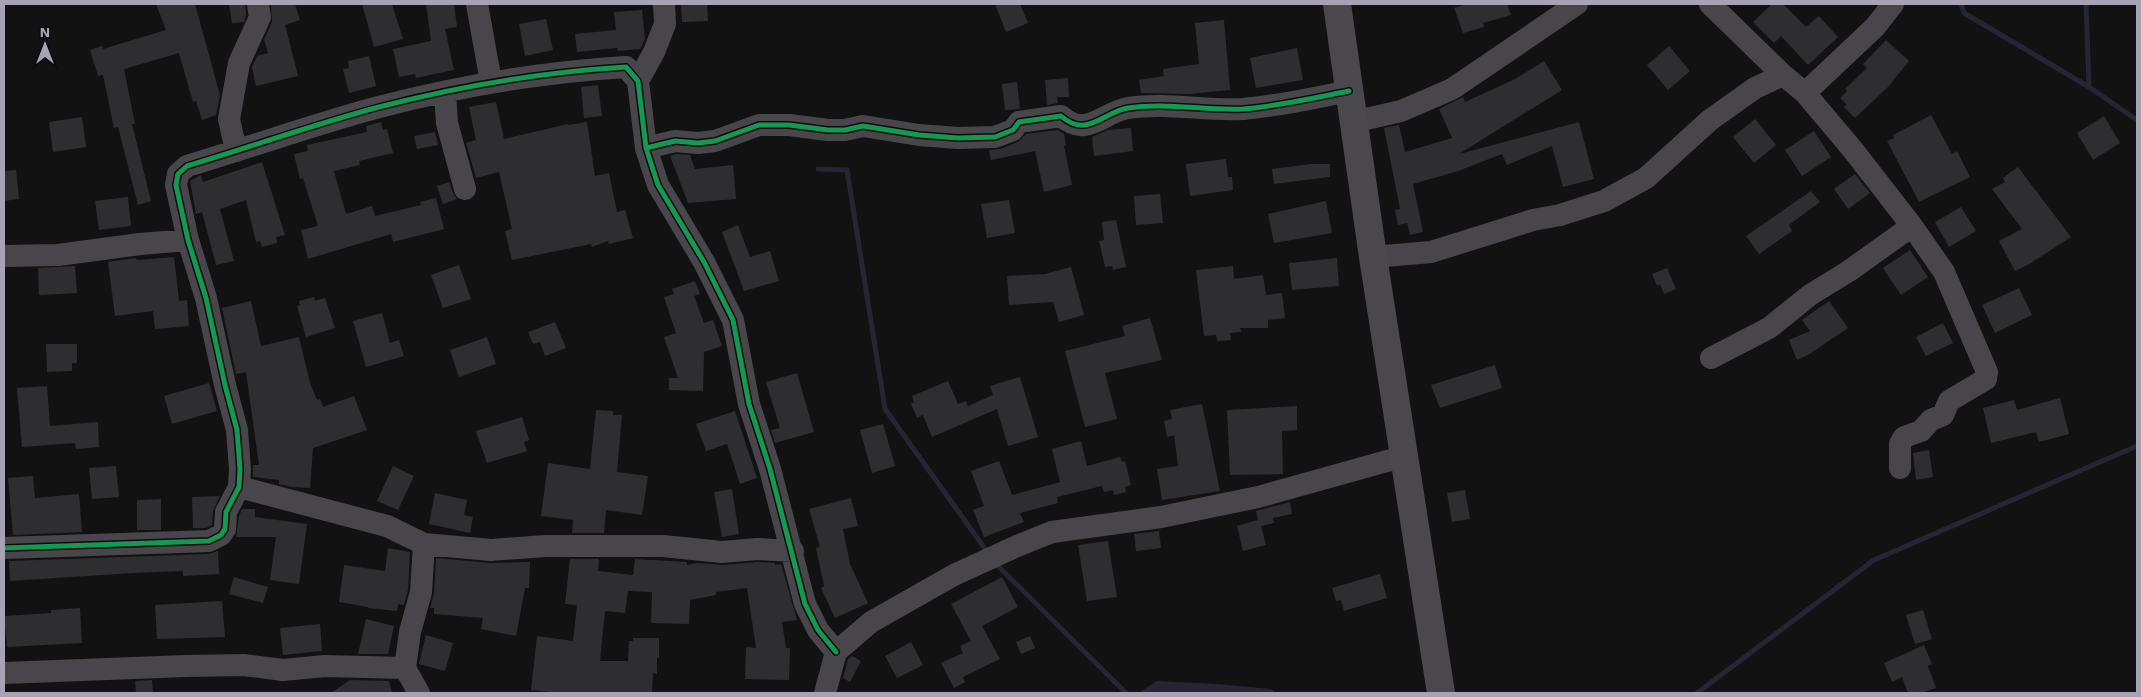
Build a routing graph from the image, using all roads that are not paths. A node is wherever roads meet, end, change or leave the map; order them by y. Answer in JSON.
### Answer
{"nodes":[{"id":1,"x":258,"y":4,"type":"edge"},
{"id":2,"x":477,"y":4,"type":"edge"},
{"id":3,"x":664,"y":4,"type":"edge"},
{"id":4,"x":1337,"y":4,"type":"edge"},
{"id":5,"x":1576,"y":4,"type":"edge"},
{"id":6,"x":1710,"y":4,"type":"edge"},
{"id":7,"x":1893,"y":4,"type":"edge"},
{"id":8,"x":1783,"y":75,"type":"junction"},
{"id":9,"x":638,"y":81,"type":"junction"},
{"id":10,"x":491,"y":82,"type":"junction"},
{"id":11,"x":1349,"y":91,"type":"junction"},
{"id":12,"x":445,"y":93,"type":"junction"},
{"id":13,"x":1805,"y":93,"type":"junction"},
{"id":14,"x":1353,"y":122,"type":"junction"},
{"id":15,"x":646,"y":148,"type":"junction"},
{"id":16,"x":236,"y":151,"type":"junction"},
{"id":17,"x":465,"y":189,"type":"dead end"},
{"id":18,"x":1912,"y":226,"type":"junction"},
{"id":19,"x":188,"y":240,"type":"junction"},
{"id":20,"x":4,"y":256,"type":"edge"},
{"id":21,"x":1372,"y":257,"type":"junction"},
{"id":22,"x":1711,"y":358,"type":"dead end"},
{"id":23,"x":1404,"y":456,"type":"junction"},
{"id":24,"x":1900,"y":468,"type":"dead end"},
{"id":25,"x":239,"y":487,"type":"junction"},
{"id":26,"x":424,"y":544,"type":"junction"},
{"id":27,"x":4,"y":548,"type":"edge"},
{"id":28,"x":793,"y":551,"type":"junction"},
{"id":29,"x":836,"y":652,"type":"junction"},
{"id":30,"x":405,"y":668,"type":"junction"},
{"id":31,"x":4,"y":673,"type":"edge"},
{"id":32,"x":419,"y":693,"type":"edge"},
{"id":33,"x":825,"y":693,"type":"edge"},
{"id":34,"x":1441,"y":693,"type":"edge"}],
"edges":[{"from":1,"to":16,"type":"street"},
{"from":2,"to":10,"type":"street"},
{"from":3,"to":9,"type":"street"},
{"from":4,"to":11,"type":"main road"},
{"from":5,"to":14,"type":"street"},
{"from":6,"to":8,"type":"street"},
{"from":7,"to":13,"type":"street"},
{"from":8,"to":13,"type":"street"},
{"from":8,"to":21,"type":"street"},
{"from":9,"to":10,"type":"street"},
{"from":9,"to":15,"type":"street"},
{"from":10,"to":12,"type":"street"},
{"from":11,"to":14,"type":"main road"},
{"from":11,"to":15,"type":"street"},
{"from":12,"to":16,"type":"street"},
{"from":12,"to":17,"type":"street"},
{"from":13,"to":18,"type":"street"},
{"from":14,"to":21,"type":"main road"},
{"from":15,"to":28,"type":"street"},
{"from":16,"to":19,"type":"street"},
{"from":18,"to":22,"type":"street"},
{"from":18,"to":24,"type":"street"},
{"from":19,"to":20,"type":"street"},
{"from":19,"to":25,"type":"street"},
{"from":21,"to":23,"type":"main road"},
{"from":23,"to":29,"type":"street"},
{"from":23,"to":34,"type":"main road"},
{"from":25,"to":26,"type":"street"},
{"from":25,"to":27,"type":"street"},
{"from":26,"to":28,"type":"street"},
{"from":26,"to":30,"type":"street"},
{"from":28,"to":29,"type":"street"},
{"from":29,"to":33,"type":"street"},
{"from":30,"to":31,"type":"street"},
{"from":30,"to":32,"type":"street"}]}
